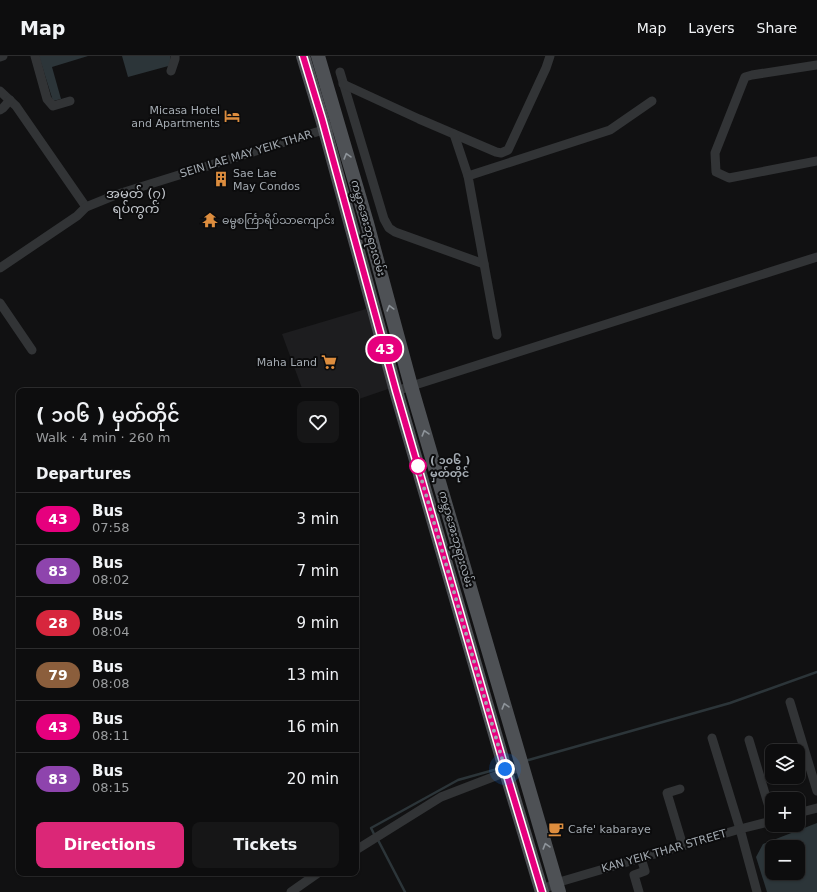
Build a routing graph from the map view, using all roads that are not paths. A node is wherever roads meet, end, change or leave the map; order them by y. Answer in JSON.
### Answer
{"nodes":[{"id":1,"x":3,"y":56,"type":"edge"},
{"id":2,"x":35,"y":56,"type":"edge"},
{"id":3,"x":175,"y":56,"type":"edge"},
{"id":4,"x":303,"y":56,"type":"edge"},
{"id":5,"x":318,"y":56,"type":"edge"},
{"id":6,"x":550,"y":56,"type":"edge"},
{"id":7,"x":0,"y":57,"type":"edge"},
{"id":8,"x":817,"y":65,"type":"edge"},
{"id":9,"x":171,"y":71,"type":"dead end"},
{"id":10,"x":340,"y":72,"type":"dead end"},
{"id":11,"x":343,"y":84,"type":"junction"},
{"id":12,"x":0,"y":92,"type":"edge"},
{"id":13,"x":10,"y":100,"type":"junction"},
{"id":14,"x":70,"y":101,"type":"dead end"},
{"id":15,"x":652,"y":101,"type":"dead end"},
{"id":16,"x":0,"y":110,"type":"edge"},
{"id":17,"x":339,"y":125,"type":"junction"},
{"id":18,"x":325,"y":130,"type":"junction"},
{"id":19,"x":454,"y":134,"type":"junction"},
{"id":20,"x":817,"y":161,"type":"edge"},
{"id":21,"x":468,"y":176,"type":"junction"},
{"id":22,"x":86,"y":207,"type":"junction"},
{"id":23,"x":817,"y":257,"type":"edge"},
{"id":24,"x":484,"y":264,"type":"junction"},
{"id":25,"x":0,"y":268,"type":"edge"},
{"id":26,"x":0,"y":303,"type":"edge"},
{"id":27,"x":497,"y":335,"type":"dead end"},
{"id":28,"x":32,"y":350,"type":"dead end"},
{"id":29,"x":411,"y":386,"type":"junction"},
{"id":30,"x":396,"y":391,"type":"junction"},
{"id":31,"x":790,"y":702,"type":"dead end"},
{"id":32,"x":510,"y":725,"type":"junction"},
{"id":33,"x":494,"y":730,"type":"junction"},
{"id":34,"x":712,"y":738,"type":"dead end"},
{"id":35,"x":749,"y":740,"type":"dead end"},
{"id":36,"x":521,"y":763,"type":"junction"},
{"id":37,"x":506,"y":772,"type":"junction"},
{"id":38,"x":680,"y":789,"type":"dead end"},
{"id":39,"x":817,"y":791,"type":"edge"},
{"id":40,"x":765,"y":794,"type":"edge"},
{"id":41,"x":817,"y":808,"type":"edge"},
{"id":42,"x":805,"y":812,"type":"edge"},
{"id":43,"x":765,"y":823,"type":"edge"},
{"id":44,"x":740,"y":829,"type":"junction"},
{"id":45,"x":683,"y":846,"type":"junction"},
{"id":46,"x":359,"y":848,"type":"edge"},
{"id":47,"x":640,"y":858,"type":"junction"},
{"id":48,"x":314,"y":876,"type":"edge"},
{"id":49,"x":558,"y":888,"type":"edge"},
{"id":50,"x":542,"y":891,"type":"edge"},
{"id":51,"x":292,"y":892,"type":"edge"},
{"id":52,"x":639,"y":892,"type":"edge"},
{"id":53,"x":757,"y":892,"type":"edge"}],
"edges":[{"from":1,"to":7,"type":"street"},
{"from":2,"to":14,"type":"street"},
{"from":3,"to":9,"type":"street"},
{"from":4,"to":18,"type":"main road","name":"ကမ္ဘာအေးဘုရားလမ်း"},
{"from":5,"to":17,"type":"main road","name":"ကမ္ဘာအေးဘုရားလမ်း"},
{"from":6,"to":19,"type":"street"},
{"from":8,"to":20,"type":"street"},
{"from":10,"to":11,"type":"street"},
{"from":11,"to":19,"type":"street"},
{"from":11,"to":24,"type":"street"},
{"from":12,"to":13,"type":"street"},
{"from":13,"to":16,"type":"street"},
{"from":13,"to":22,"type":"street"},
{"from":15,"to":21,"type":"street"},
{"from":17,"to":18,"type":"street","name":"SEIN LAE MAY YEIK THAR"},
{"from":29,"to":17,"type":"main road","name":"ကမ္ဘာအေးဘုရားလမ်း","one_way":true},
{"from":18,"to":22,"type":"street","name":"SEIN LAE MAY YEIK THAR"},
{"from":18,"to":30,"type":"main road","name":"ကမ္ဘာအေးဘုရားလမ်း"},
{"from":19,"to":21,"type":"street"},
{"from":21,"to":24,"type":"street"},
{"from":22,"to":25,"type":"street","name":"SEIN LAE MAY YEIK THAR"},
{"from":23,"to":29,"type":"street"},
{"from":24,"to":27,"type":"street"},
{"from":26,"to":28,"type":"street"},
{"from":29,"to":30,"type":"street"},
{"from":32,"to":29,"type":"main road","name":"ကမ္ဘာအေးဘုရားလမ်း","one_way":true},
{"from":30,"to":33,"type":"main road","name":"ကမ္ဘာအေးဘုရားလမ်း"},
{"from":31,"to":39,"type":"street"},
{"from":32,"to":33,"type":"main road"},
{"from":32,"to":36,"type":"main road","name":"ကမ္ဘာအေးဘုရားလမ်း"},
{"from":33,"to":37,"type":"main road","name":"ကမ္ဘာအေးဘုရားလမ်း"},
{"from":34,"to":44,"type":"street"},
{"from":35,"to":40,"type":"street"},
{"from":36,"to":37,"type":"street"},
{"from":49,"to":36,"type":"main road","name":"ကမ္ဘာအေးဘုရားလမ်း","one_way":true},
{"from":37,"to":46,"type":"street"},
{"from":37,"to":50,"type":"main road","name":"ကမ္ဘာအေးဘုရားလမ်း"},
{"from":38,"to":45,"type":"street"},
{"from":41,"to":42,"type":"street"},
{"from":43,"to":44,"type":"street","name":"KAN YEIK THAR STREET"},
{"from":44,"to":45,"type":"street","name":"KAN YEIK THAR STREET"},
{"from":44,"to":53,"type":"street"},
{"from":45,"to":47,"type":"street","name":"KAN YEIK THAR STREET"},
{"from":47,"to":49,"type":"street","name":"KAN YEIK THAR STREET"},
{"from":47,"to":52,"type":"street"},
{"from":48,"to":51,"type":"street"},
{"from":49,"to":50,"type":"street","name":"KAN YEIK THAR STREET"}]}
